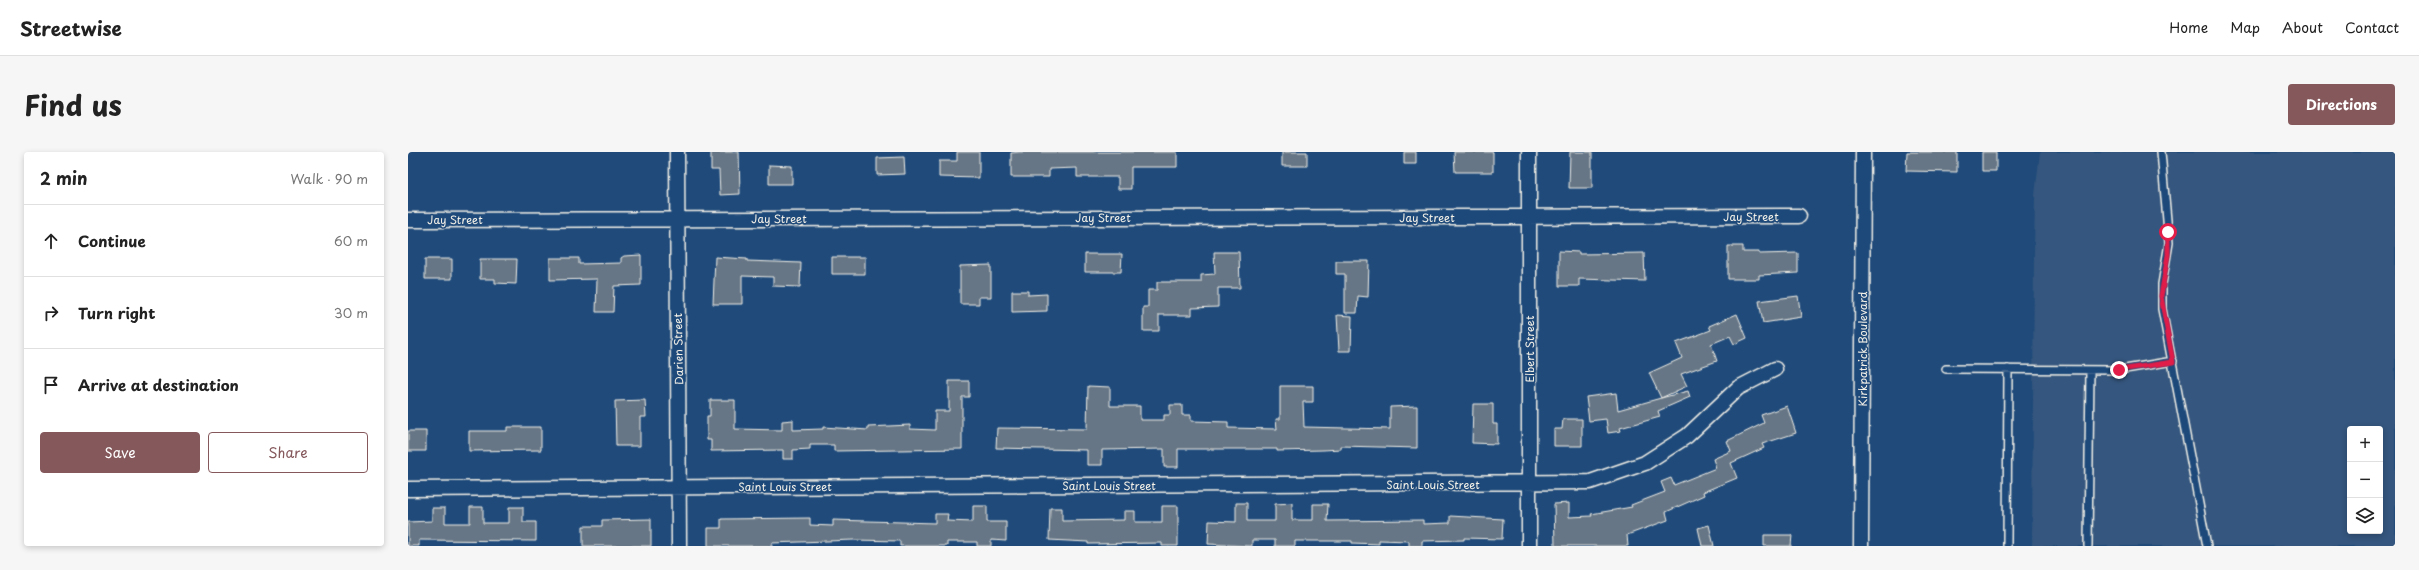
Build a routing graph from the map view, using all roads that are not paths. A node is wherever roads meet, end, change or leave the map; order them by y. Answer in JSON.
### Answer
{"nodes":[{"id":1,"x":676,"y":152,"type":"edge"},
{"id":2,"x":1529,"y":152,"type":"edge"},
{"id":3,"x":1863,"y":152,"type":"edge"},
{"id":4,"x":2161,"y":152,"type":"edge"},
{"id":5,"x":1799,"y":216,"type":"dead end"},
{"id":6,"x":1529,"y":217,"type":"junction"},
{"id":7,"x":677,"y":218,"type":"junction"},
{"id":8,"x":408,"y":220,"type":"edge"},
{"id":9,"x":2173,"y":362,"type":"junction"},
{"id":10,"x":1775,"y":369,"type":"dead end"},
{"id":11,"x":1946,"y":369,"type":"dead end"},
{"id":12,"x":2008,"y":370,"type":"junction"},
{"id":13,"x":2090,"y":370,"type":"junction"},
{"id":14,"x":1529,"y":484,"type":"junction"},
{"id":15,"x":679,"y":487,"type":"junction"},
{"id":16,"x":408,"y":489,"type":"edge"},
{"id":17,"x":680,"y":546,"type":"edge"},
{"id":18,"x":1529,"y":546,"type":"edge"},
{"id":19,"x":1861,"y":546,"type":"edge"},
{"id":20,"x":2007,"y":546,"type":"edge"},
{"id":21,"x":2088,"y":546,"type":"edge"},
{"id":22,"x":2207,"y":546,"type":"edge"}],
"edges":[{"from":1,"to":7,"type":"street","name":"Darien Street"},
{"from":2,"to":6,"type":"street","name":"Elbert Street"},
{"from":3,"to":19,"type":"street","name":"Kirkpatrick Boulevard"},
{"from":4,"to":9,"type":"lane"},
{"from":5,"to":6,"type":"street","name":"Jay Street"},
{"from":6,"to":7,"type":"street","name":"Jay Street"},
{"from":6,"to":14,"type":"street","name":"Elbert Street"},
{"from":7,"to":8,"type":"street","name":"Jay Street"},
{"from":7,"to":15,"type":"street","name":"Darien Street"},
{"from":9,"to":13,"type":"lane"},
{"from":9,"to":22,"type":"lane"},
{"from":10,"to":14,"type":"street","name":"Saint Louis Street"},
{"from":11,"to":12,"type":"lane"},
{"from":12,"to":13,"type":"lane"},
{"from":12,"to":20,"type":"lane"},
{"from":13,"to":21,"type":"lane"},
{"from":14,"to":15,"type":"street","name":"Saint Louis Street"},
{"from":14,"to":18,"type":"street","name":"Elbert Street"},
{"from":15,"to":16,"type":"street","name":"Saint Louis Street"},
{"from":15,"to":17,"type":"street","name":"Darien Street"}]}
